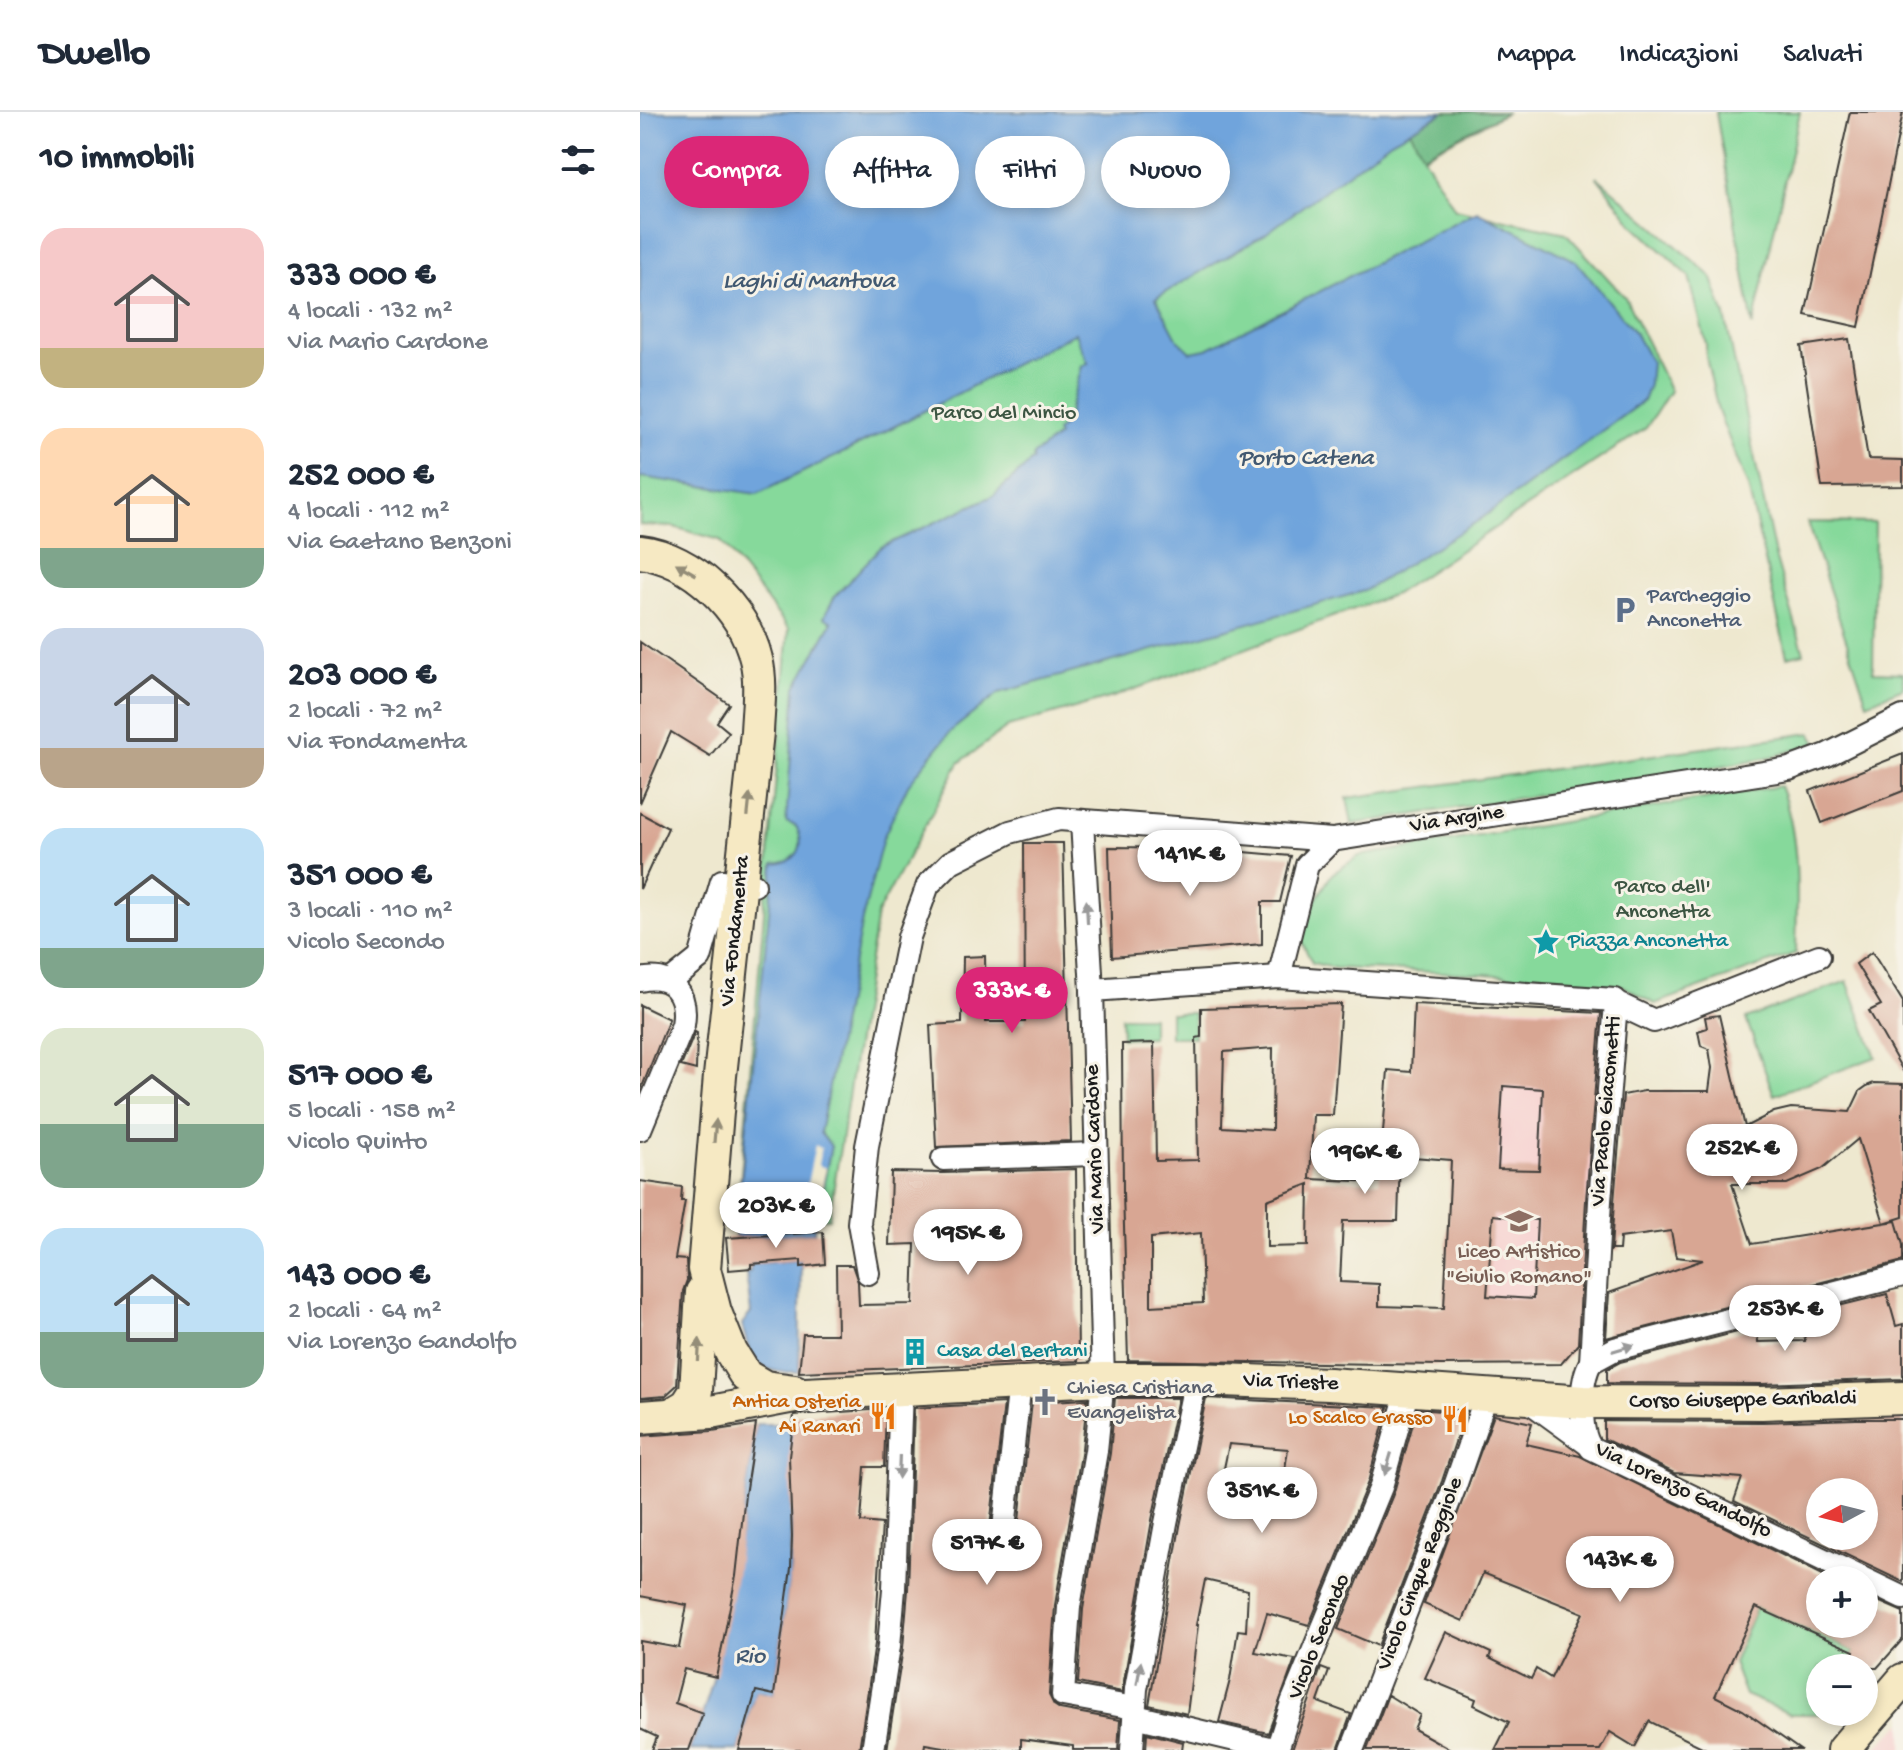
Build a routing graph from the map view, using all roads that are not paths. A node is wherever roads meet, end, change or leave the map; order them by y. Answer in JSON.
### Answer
{"nodes":[{"id":1,"x":640,"y":552,"type":"edge"},
{"id":2,"x":1903,"y":717,"type":"edge"},
{"id":3,"x":1082,"y":822,"type":"junction"},
{"id":4,"x":1332,"y":840,"type":"junction"},
{"id":5,"x":748,"y":884,"type":"junction"},
{"id":6,"x":1819,"y":956,"type":"dead end"},
{"id":7,"x":1279,"y":977,"type":"junction"},
{"id":8,"x":640,"y":980,"type":"edge"},
{"id":9,"x":670,"y":982,"type":"junction"},
{"id":10,"x":1092,"y":990,"type":"junction"},
{"id":11,"x":1616,"y":1003,"type":"junction"},
{"id":12,"x":640,"y":1129,"type":"edge"},
{"id":13,"x":1095,"y":1154,"type":"junction"},
{"id":14,"x":943,"y":1159,"type":"dead end"},
{"id":15,"x":704,"y":1269,"type":"junction"},
{"id":16,"x":868,"y":1273,"type":"dead end"},
{"id":17,"x":1903,"y":1275,"type":"edge"},
{"id":18,"x":1591,"y":1362,"type":"junction"},
{"id":19,"x":740,"y":1368,"type":"joint"},
{"id":20,"x":1103,"y":1379,"type":"junction"},
{"id":21,"x":1196,"y":1379,"type":"junction"},
{"id":22,"x":1020,"y":1382,"type":"junction"},
{"id":23,"x":901,"y":1389,"type":"junction"},
{"id":24,"x":1408,"y":1389,"type":"junction"},
{"id":25,"x":805,"y":1394,"type":"junction"},
{"id":26,"x":1486,"y":1396,"type":"junction"},
{"id":27,"x":1903,"y":1398,"type":"edge"},
{"id":28,"x":1526,"y":1399,"type":"junction"},
{"id":29,"x":1584,"y":1402,"type":"junction"},
{"id":30,"x":655,"y":1416,"type":"edge"},
{"id":31,"x":1588,"y":1444,"type":"junction"},
{"id":32,"x":1001,"y":1556,"type":"dead end"},
{"id":33,"x":1903,"y":1598,"type":"edge"},
{"id":34,"x":1903,"y":1680,"type":"edge"},
{"id":35,"x":1135,"y":1712,"type":"junction"},
{"id":36,"x":873,"y":1750,"type":"edge"},
{"id":37,"x":1132,"y":1750,"type":"edge"},
{"id":38,"x":1277,"y":1750,"type":"edge"},
{"id":39,"x":1352,"y":1750,"type":"edge"},
{"id":40,"x":1843,"y":1750,"type":"edge"}],
"edges":[{"from":5,"to":1,"type":"main road","name":"Via Fondamenta","one_way":true},
{"from":2,"to":4,"type":"street","name":"Via Argine"},
{"from":3,"to":4,"type":"street","name":"Via Argine"},
{"from":10,"to":3,"type":"street","name":"Via Mario Cardone","one_way":true},
{"from":3,"to":16,"type":"street","name":"Via Argine"},
{"from":4,"to":7,"type":"street"},
{"from":5,"to":9,"type":"street"},
{"from":15,"to":5,"type":"main road","name":"Via Fondamenta","one_way":true},
{"from":6,"to":11,"type":"street"},
{"from":7,"to":10,"type":"street"},
{"from":7,"to":11,"type":"street"},
{"from":8,"to":9,"type":"street"},
{"from":9,"to":12,"type":"street"},
{"from":10,"to":13,"type":"street","name":"Via Mario Cardone"},
{"from":11,"to":18,"type":"street","name":"Via Paolo Giacometti"},
{"from":13,"to":14,"type":"street"},
{"from":13,"to":20,"type":"street","name":"Via Mario Cardone"},
{"from":15,"to":19,"type":"main road","name":"Via Fondamenta"},
{"from":30,"to":15,"type":"main road","name":"Via Fondamenta","one_way":true},
{"from":18,"to":17,"type":"street","one_way":true},
{"from":18,"to":29,"type":"street","name":"Via Paolo Giacometti"},
{"from":19,"to":25,"type":"main road","name":"Via Trieste"},
{"from":20,"to":21,"type":"main road","name":"Via Trieste"},
{"from":20,"to":22,"type":"main road","name":"Via Trieste"},
{"from":20,"to":35,"type":"street","name":"Via Mario Cardone"},
{"from":21,"to":24,"type":"main road","name":"Via Trieste"},
{"from":35,"to":21,"type":"street","one_way":true},
{"from":22,"to":23,"type":"main road","name":"Via Trieste"},
{"from":22,"to":32,"type":"street"},
{"from":23,"to":25,"type":"main road","name":"Via Trieste"},
{"from":23,"to":36,"type":"street","one_way":true},
{"from":24,"to":26,"type":"main road","name":"Via Trieste"},
{"from":24,"to":38,"type":"street","name":"Vicolo Secondo","one_way":true},
{"from":25,"to":30,"type":"main road","name":"Via Trieste"},
{"from":26,"to":28,"type":"main road","name":"Via Trieste"},
{"from":26,"to":39,"type":"street","name":"Vicolo Cinque Reggiole"},
{"from":27,"to":29,"type":"main road","name":"Corso Giuseppe Garibaldi"},
{"from":28,"to":29,"type":"main road","name":"Via Trieste"},
{"from":28,"to":31,"type":"street"},
{"from":29,"to":31,"type":"street","name":"Via Lorenzo Gandolfo"},
{"from":31,"to":33,"type":"street","name":"Via Lorenzo Gandolfo"},
{"from":34,"to":40,"type":"main road"},
{"from":35,"to":37,"type":"street"},
{"from":35,"to":38,"type":"street"}]}
